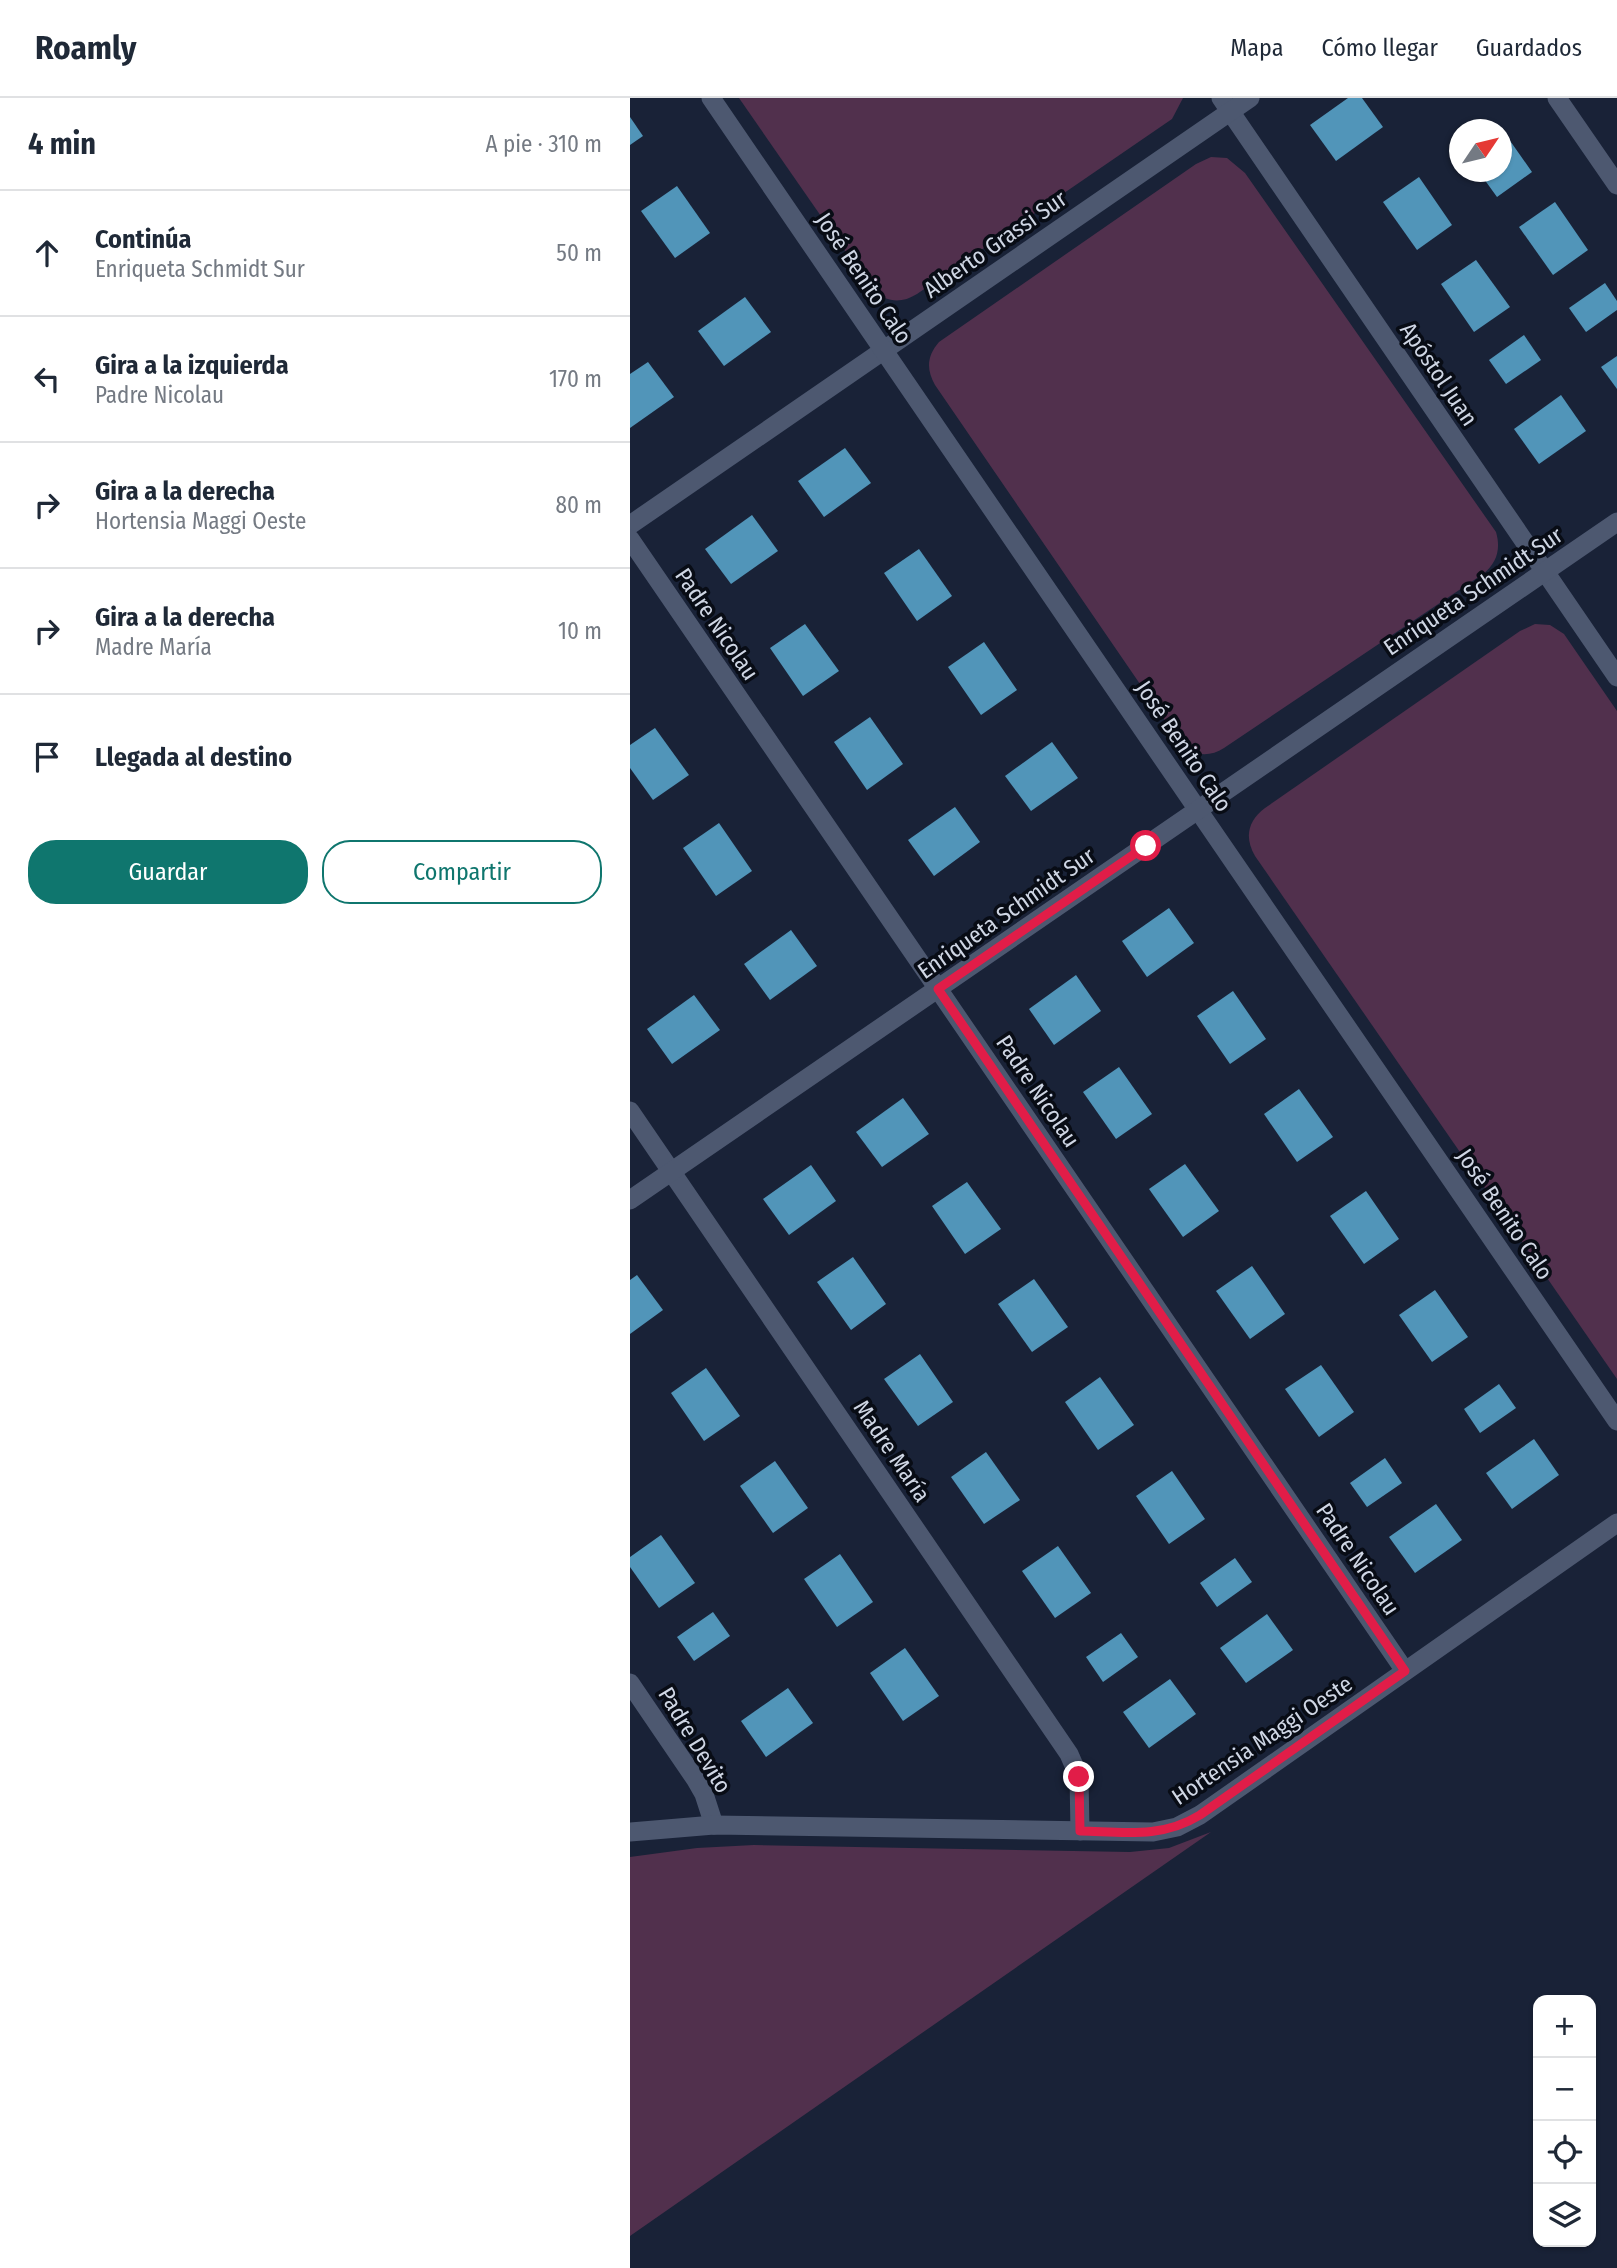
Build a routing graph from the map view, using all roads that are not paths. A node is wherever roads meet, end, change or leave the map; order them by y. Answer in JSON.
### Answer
{"nodes":[{"id":1,"x":711,"y":98,"type":"edge"},
{"id":2,"x":1250,"y":98,"type":"edge"},
{"id":3,"x":1557,"y":98,"type":"edge"},
{"id":4,"x":1226,"y":105,"type":"edge"},
{"id":5,"x":1617,"y":185,"type":"edge"},
{"id":6,"x":884,"y":350,"type":"junction"},
{"id":7,"x":1617,"y":522,"type":"edge"},
{"id":8,"x":630,"y":526,"type":"edge"},
{"id":9,"x":630,"y":539,"type":"edge"},
{"id":10,"x":1545,"y":571,"type":"junction"},
{"id":11,"x":1617,"y":677,"type":"edge"},
{"id":12,"x":1198,"y":810,"type":"junction"},
{"id":13,"x":938,"y":989,"type":"junction"},
{"id":14,"x":630,"y":1111,"type":"edge"},
{"id":15,"x":672,"y":1172,"type":"junction"},
{"id":16,"x":630,"y":1200,"type":"edge"},
{"id":17,"x":1617,"y":1421,"type":"edge"},
{"id":18,"x":1617,"y":1523,"type":"edge"},
{"id":19,"x":1405,"y":1671,"type":"junction"},
{"id":20,"x":630,"y":1683,"type":"edge"},
{"id":21,"x":714,"y":1825,"type":"junction"},
{"id":22,"x":1080,"y":1831,"type":"junction"},
{"id":23,"x":630,"y":1832,"type":"edge"}],
"edges":[{"from":1,"to":6,"type":"street","name":"José Benito Calo"},
{"from":2,"to":4,"type":"street","name":"Alberto Grassi Sur"},
{"from":3,"to":5,"type":"street"},
{"from":4,"to":6,"type":"street","name":"Alberto Grassi Sur"},
{"from":4,"to":10,"type":"street","name":"Apóstol Juan"},
{"from":6,"to":8,"type":"street","name":"Alberto Grassi Sur"},
{"from":6,"to":12,"type":"street","name":"José Benito Calo"},
{"from":7,"to":10,"type":"street","name":"Enriqueta Schmidt Sur"},
{"from":9,"to":13,"type":"street","name":"Padre Nicolau"},
{"from":10,"to":11,"type":"street","name":"Apóstol Juan"},
{"from":10,"to":12,"type":"street","name":"Enriqueta Schmidt Sur"},
{"from":12,"to":13,"type":"street","name":"Enriqueta Schmidt Sur"},
{"from":12,"to":17,"type":"street","name":"José Benito Calo"},
{"from":13,"to":15,"type":"street","name":"Enriqueta Schmidt Sur"},
{"from":13,"to":19,"type":"street","name":"Padre Nicolau"},
{"from":14,"to":15,"type":"street","name":"Madre María"},
{"from":15,"to":16,"type":"street","name":"Enriqueta Schmidt Sur"},
{"from":15,"to":22,"type":"street","name":"Madre María"},
{"from":18,"to":19,"type":"street","name":"Hortensia Maggi Oeste"},
{"from":19,"to":22,"type":"street","name":"Hortensia Maggi Oeste"},
{"from":20,"to":21,"type":"street","name":"Padre Devito"},
{"from":21,"to":22,"type":"street","name":"Hortensia Maggi Oeste"},
{"from":21,"to":23,"type":"street","name":"Hortensia Maggi Oeste"}]}
